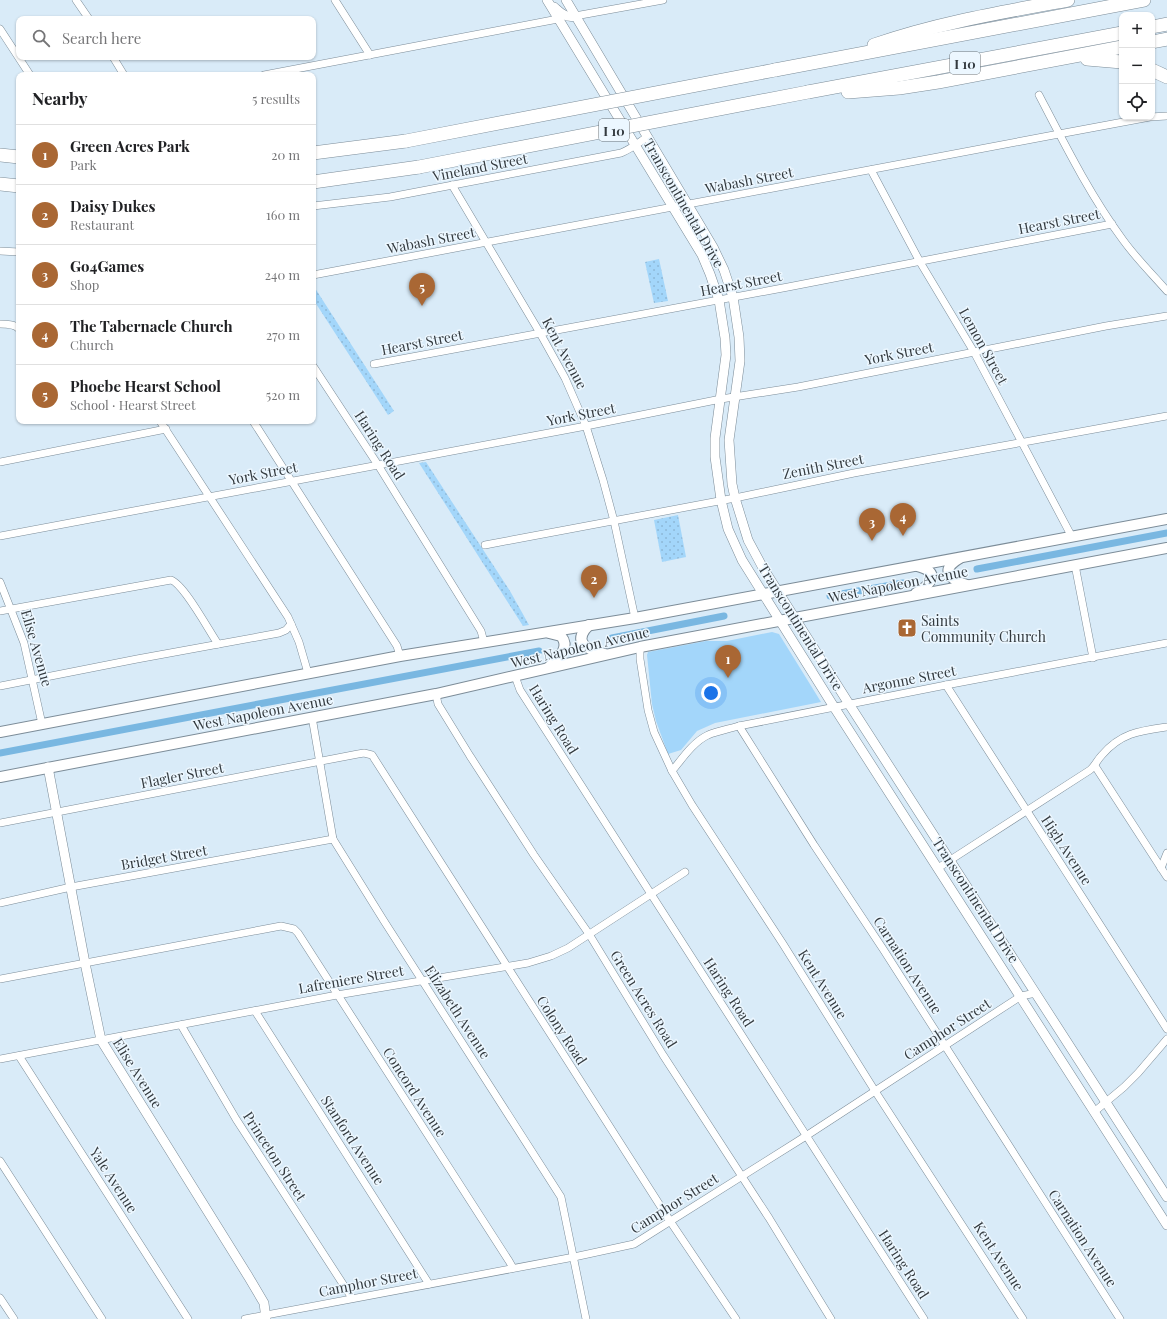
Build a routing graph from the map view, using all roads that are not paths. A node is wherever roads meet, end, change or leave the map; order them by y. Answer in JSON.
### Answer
{"nodes":[{"id":1,"x":76,"y":0,"type":"edge"},
{"id":2,"x":335,"y":0,"type":"edge"},
{"id":3,"x":566,"y":0,"type":"edge"},
{"id":4,"x":663,"y":0,"type":"edge"},
{"id":5,"x":1046,"y":0,"type":"edge"},
{"id":6,"x":1068,"y":0,"type":"edge"},
{"id":7,"x":1144,"y":0,"type":"edge"},
{"id":8,"x":548,"y":3,"type":"edge"},
{"id":9,"x":999,"y":13,"type":"junction"},
{"id":10,"x":86,"y":16,"type":"edge"},
{"id":11,"x":575,"y":16,"type":"junction"},
{"id":12,"x":558,"y":19,"type":"junction"},
{"id":13,"x":1167,"y":24,"type":"edge"},
{"id":14,"x":1155,"y":26,"type":"edge"},
{"id":15,"x":0,"y":29,"type":"edge"},
{"id":16,"x":1119,"y":34,"type":"edge"},
{"id":17,"x":1167,"y":39,"type":"edge"},
{"id":18,"x":1155,"y":41,"type":"edge"},
{"id":19,"x":1119,"y":48,"type":"edge"},
{"id":20,"x":16,"y":54,"type":"edge"},
{"id":21,"x":370,"y":55,"type":"junction"},
{"id":22,"x":834,"y":59,"type":"junction"},
{"id":23,"x":20,"y":60,"type":"edge"},
{"id":24,"x":115,"y":60,"type":"edge"},
{"id":25,"x":1050,"y":61,"type":"junction"},
{"id":26,"x":1119,"y":62,"type":"edge"},
{"id":27,"x":1155,"y":71,"type":"edge"},
{"id":28,"x":28,"y":72,"type":"edge"},
{"id":29,"x":122,"y":72,"type":"edge"},
{"id":30,"x":280,"y":72,"type":"edge"},
{"id":31,"x":1167,"y":77,"type":"edge"},
{"id":32,"x":808,"y":92,"type":"junction"},
{"id":33,"x":1039,"y":95,"type":"dead end"},
{"id":34,"x":1167,"y":116,"type":"edge"},
{"id":35,"x":1059,"y":134,"type":"junction"},
{"id":36,"x":647,"y":137,"type":"junction"},
{"id":37,"x":634,"y":145,"type":"junction"},
{"id":38,"x":316,"y":153,"type":"edge"},
{"id":39,"x":0,"y":155,"type":"edge"},
{"id":40,"x":16,"y":157,"type":"edge"},
{"id":41,"x":871,"y":170,"type":"junction"},
{"id":42,"x":316,"y":182,"type":"edge"},
{"id":43,"x":0,"y":184,"type":"edge"},
{"id":44,"x":452,"y":185,"type":"junction"},
{"id":45,"x":16,"y":186,"type":"edge"},
{"id":46,"x":688,"y":205,"type":"junction"},
{"id":47,"x":316,"y":206,"type":"edge"},
{"id":48,"x":673,"y":208,"type":"junction"},
{"id":49,"x":1112,"y":224,"type":"junction"},
{"id":50,"x":486,"y":242,"type":"junction"},
{"id":51,"x":0,"y":251,"type":"edge"},
{"id":52,"x":16,"y":252,"type":"edge"},
{"id":53,"x":920,"y":262,"type":"junction"},
{"id":54,"x":316,"y":274,"type":"edge"},
{"id":55,"x":1167,"y":291,"type":"edge"},
{"id":56,"x":733,"y":297,"type":"junction"},
{"id":57,"x":719,"y":300,"type":"junction"},
{"id":58,"x":1167,"y":316,"type":"edge"},
{"id":59,"x":0,"y":324,"type":"edge"},
{"id":60,"x":16,"y":327,"type":"edge"},
{"id":61,"x":540,"y":333,"type":"junction"},
{"id":62,"x":974,"y":352,"type":"junction"},
{"id":63,"x":374,"y":364,"type":"dead end"},
{"id":64,"x":316,"y":371,"type":"edge"},
{"id":65,"x":735,"y":397,"type":"junction"},
{"id":66,"x":721,"y":399,"type":"junction"},
{"id":67,"x":1167,"y":416,"type":"edge"},
{"id":68,"x":162,"y":424,"type":"edge"},
{"id":69,"x":255,"y":424,"type":"edge"},
{"id":70,"x":586,"y":426,"type":"junction"},
{"id":71,"x":166,"y":429,"type":"junction"},
{"id":72,"x":1023,"y":443,"type":"junction"},
{"id":73,"x":0,"y":462,"type":"edge"},
{"id":74,"x":378,"y":465,"type":"junction"},
{"id":75,"x":292,"y":481,"type":"junction"},
{"id":76,"x":209,"y":497,"type":"junction"},
{"id":77,"x":735,"y":498,"type":"junction"},
{"id":78,"x":721,"y":500,"type":"junction"},
{"id":79,"x":1167,"y":519,"type":"edge"},
{"id":80,"x":614,"y":521,"type":"junction"},
{"id":81,"x":0,"y":536,"type":"edge"},
{"id":82,"x":1072,"y":537,"type":"junction"},
{"id":83,"x":485,"y":545,"type":"dead end"},
{"id":84,"x":1167,"y":548,"type":"edge"},
{"id":85,"x":962,"y":557,"type":"junction"},
{"id":86,"x":1075,"y":565,"type":"junction"},
{"id":87,"x":917,"y":566,"type":"junction"},
{"id":88,"x":0,"y":582,"type":"edge"},
{"id":89,"x":968,"y":586,"type":"junction"},
{"id":90,"x":778,"y":591,"type":"junction"},
{"id":91,"x":763,"y":594,"type":"junction"},
{"id":92,"x":911,"y":596,"type":"junction"},
{"id":93,"x":11,"y":609,"type":"junction"},
{"id":94,"x":0,"y":611,"type":"edge"},
{"id":95,"x":635,"y":618,"type":"junction"},
{"id":96,"x":796,"y":618,"type":"junction"},
{"id":97,"x":780,"y":621,"type":"junction"},
{"id":98,"x":291,"y":624,"type":"junction"},
{"id":99,"x":589,"y":626,"type":"junction"},
{"id":100,"x":546,"y":632,"type":"junction"},
{"id":101,"x":484,"y":642,"type":"junction"},
{"id":102,"x":218,"y":644,"type":"junction"},
{"id":103,"x":1167,"y":644,"type":"edge"},
{"id":104,"x":640,"y":647,"type":"junction"},
{"id":105,"x":606,"y":654,"type":"junction"},
{"id":106,"x":400,"y":656,"type":"junction"},
{"id":107,"x":1093,"y":658,"type":"junction"},
{"id":108,"x":548,"y":668,"type":"junction"},
{"id":109,"x":308,"y":673,"type":"junction"},
{"id":110,"x":515,"y":676,"type":"junction"},
{"id":111,"x":33,"y":680,"type":"junction"},
{"id":112,"x":946,"y":685,"type":"junction"},
{"id":113,"x":0,"y":686,"type":"edge"},
{"id":114,"x":436,"y":694,"type":"junction"},
{"id":115,"x":849,"y":704,"type":"junction"},
{"id":116,"x":834,"y":707,"type":"junction"},
{"id":117,"x":312,"y":717,"type":"junction"},
{"id":118,"x":42,"y":724,"type":"junction"},
{"id":119,"x":739,"y":726,"type":"junction"},
{"id":120,"x":1167,"y":727,"type":"edge"},
{"id":121,"x":0,"y":732,"type":"edge"},
{"id":122,"x":369,"y":754,"type":"joint"},
{"id":123,"x":319,"y":762,"type":"junction"},
{"id":124,"x":1095,"y":766,"type":"junction"},
{"id":125,"x":48,"y":767,"type":"junction"},
{"id":126,"x":672,"y":771,"type":"junction"},
{"id":127,"x":0,"y":776,"type":"edge"},
{"id":128,"x":1027,"y":812,"type":"junction"},
{"id":129,"x":57,"y":813,"type":"junction"},
{"id":130,"x":0,"y":823,"type":"edge"},
{"id":131,"x":333,"y":839,"type":"junction"},
{"id":132,"x":1167,"y":853,"type":"edge"},
{"id":133,"x":951,"y":860,"type":"junction"},
{"id":134,"x":938,"y":868,"type":"junction"},
{"id":135,"x":1161,"y":868,"type":"junction"},
{"id":136,"x":685,"y":872,"type":"dead end"},
{"id":137,"x":1167,"y":878,"type":"edge"},
{"id":138,"x":71,"y":887,"type":"junction"},
{"id":139,"x":650,"y":894,"type":"junction"},
{"id":140,"x":0,"y":903,"type":"edge"},
{"id":141,"x":589,"y":934,"type":"junction"},
{"id":142,"x":85,"y":963,"type":"junction"},
{"id":143,"x":506,"y":966,"type":"junction"},
{"id":144,"x":0,"y":979,"type":"edge"},
{"id":145,"x":422,"y":980,"type":"junction"},
{"id":146,"x":1036,"y":993,"type":"junction"},
{"id":147,"x":337,"y":995,"type":"junction"},
{"id":148,"x":1021,"y":996,"type":"junction"},
{"id":149,"x":255,"y":1011,"type":"junction"},
{"id":150,"x":181,"y":1025,"type":"junction"},
{"id":151,"x":1167,"y":1029,"type":"edge"},
{"id":152,"x":1167,"y":1039,"type":"edge"},
{"id":153,"x":101,"y":1040,"type":"junction"},
{"id":154,"x":945,"y":1046,"type":"junction"},
{"id":155,"x":19,"y":1056,"type":"junction"},
{"id":156,"x":0,"y":1059,"type":"edge"},
{"id":157,"x":1087,"y":1072,"type":"junction"},
{"id":158,"x":1074,"y":1080,"type":"junction"},
{"id":159,"x":875,"y":1091,"type":"junction"},
{"id":160,"x":1106,"y":1102,"type":"junction"},
{"id":161,"x":1094,"y":1112,"type":"junction"},
{"id":162,"x":806,"y":1136,"type":"junction"},
{"id":163,"x":0,"y":1162,"type":"edge"},
{"id":164,"x":742,"y":1177,"type":"junction"},
{"id":165,"x":1167,"y":1197,"type":"edge"},
{"id":166,"x":670,"y":1222,"type":"junction"},
{"id":167,"x":1167,"y":1225,"type":"edge"},
{"id":168,"x":574,"y":1257,"type":"junction"},
{"id":169,"x":512,"y":1268,"type":"junction"},
{"id":170,"x":429,"y":1284,"type":"junction"},
{"id":171,"x":0,"y":1298,"type":"edge"},
{"id":172,"x":352,"y":1298,"type":"junction"},
{"id":173,"x":266,"y":1317,"type":"edge"},
{"id":174,"x":14,"y":1319,"type":"edge"},
{"id":175,"x":102,"y":1319,"type":"edge"},
{"id":176,"x":188,"y":1319,"type":"edge"},
{"id":177,"x":245,"y":1319,"type":"edge"},
{"id":178,"x":586,"y":1319,"type":"edge"},
{"id":179,"x":736,"y":1319,"type":"edge"},
{"id":180,"x":831,"y":1319,"type":"edge"},
{"id":181,"x":924,"y":1319,"type":"edge"},
{"id":182,"x":1023,"y":1319,"type":"edge"},
{"id":183,"x":1120,"y":1319,"type":"edge"}],
"edges":[{"from":1,"to":10,"type":"street"},
{"from":2,"to":21,"type":"street"},
{"from":3,"to":11,"type":"street","name":"Transcontinental Drive"},
{"from":4,"to":11,"type":"street"},
{"from":5,"to":9,"type":"highway"},
{"from":6,"to":9,"type":"highway"},
{"from":7,"to":22,"type":"highway","number":"I 10"},
{"from":8,"to":11,"type":"street"},
{"from":8,"to":12,"type":"street","name":"Transcontinental Drive"},
{"from":9,"to":22,"type":"highway"},
{"from":11,"to":36,"type":"street","name":"Transcontinental Drive"},
{"from":12,"to":21,"type":"street"},
{"from":12,"to":37,"type":"street","name":"Transcontinental Drive"},
{"from":13,"to":14,"type":"highway"},
{"from":15,"to":20,"type":"street"},
{"from":16,"to":32,"type":"highway","number":"I 10"},
{"from":17,"to":18,"type":"highway"},
{"from":19,"to":25,"type":"highway"},
{"from":21,"to":30,"type":"street"},
{"from":22,"to":38,"type":"highway","number":"I 10","bridge":true},
{"from":23,"to":28,"type":"street"},
{"from":24,"to":29,"type":"street"},
{"from":25,"to":26,"type":"highway"},
{"from":25,"to":32,"type":"highway"},
{"from":27,"to":31,"type":"highway"},
{"from":32,"to":42,"type":"highway","number":"I 10","bridge":true},
{"from":33,"to":35,"type":"street"},
{"from":34,"to":35,"type":"street","name":"Wabash Street"},
{"from":35,"to":41,"type":"street","name":"Wabash Street"},
{"from":35,"to":49,"type":"street"},
{"from":36,"to":37,"type":"street","name":"Vineland Street"},
{"from":36,"to":46,"type":"street","name":"Transcontinental Drive"},
{"from":37,"to":44,"type":"street","name":"Vineland Street"},
{"from":37,"to":48,"type":"street","name":"Transcontinental Drive"},
{"from":39,"to":40,"type":"highway"},
{"from":41,"to":46,"type":"street","name":"Wabash Street"},
{"from":41,"to":53,"type":"street","name":"Lemon Street"},
{"from":43,"to":45,"type":"highway"},
{"from":44,"to":47,"type":"street","name":"Vineland Street"},
{"from":44,"to":50,"type":"street","name":"Kent Avenue"},
{"from":46,"to":48,"type":"street","name":"Wabash Street"},
{"from":46,"to":56,"type":"street","name":"Transcontinental Drive"},
{"from":48,"to":50,"type":"street","name":"Wabash Street"},
{"from":48,"to":57,"type":"street","name":"Transcontinental Drive"},
{"from":49,"to":53,"type":"street","name":"Hearst Street"},
{"from":49,"to":55,"type":"street"},
{"from":50,"to":54,"type":"street","name":"Wabash Street"},
{"from":50,"to":61,"type":"street","name":"Kent Avenue"},
{"from":51,"to":52,"type":"street"},
{"from":53,"to":56,"type":"street","name":"Hearst Street"},
{"from":53,"to":62,"type":"street","name":"Lemon Street"},
{"from":56,"to":57,"type":"street","name":"Hearst Street"},
{"from":56,"to":65,"type":"street","name":"Transcontinental Drive"},
{"from":57,"to":61,"type":"street","name":"Hearst Street"},
{"from":57,"to":66,"type":"street","name":"Transcontinental Drive"},
{"from":58,"to":62,"type":"street","name":"York Street"},
{"from":59,"to":60,"type":"street"},
{"from":61,"to":63,"type":"street","name":"Hearst Street"},
{"from":61,"to":70,"type":"street","name":"Kent Avenue"},
{"from":62,"to":65,"type":"street","name":"York Street"},
{"from":62,"to":72,"type":"street","name":"Lemon Street"},
{"from":64,"to":74,"type":"street","name":"Haring Road"},
{"from":65,"to":66,"type":"street","name":"York Street"},
{"from":65,"to":77,"type":"street","name":"Transcontinental Drive"},
{"from":66,"to":70,"type":"street","name":"York Street"},
{"from":66,"to":78,"type":"street","name":"Transcontinental Drive"},
{"from":67,"to":72,"type":"street","name":"Zenith Street"},
{"from":68,"to":71,"type":"street"},
{"from":69,"to":75,"type":"street"},
{"from":70,"to":74,"type":"street","name":"York Street"},
{"from":70,"to":80,"type":"street","name":"Kent Avenue"},
{"from":71,"to":73,"type":"street"},
{"from":71,"to":76,"type":"street"},
{"from":72,"to":77,"type":"street","name":"Zenith Street"},
{"from":72,"to":82,"type":"street","name":"Lemon Street"},
{"from":74,"to":75,"type":"street","name":"York Street"},
{"from":74,"to":101,"type":"street","name":"Haring Road"},
{"from":75,"to":76,"type":"street","name":"York Street"},
{"from":75,"to":106,"type":"street"},
{"from":76,"to":81,"type":"street","name":"York Street"},
{"from":76,"to":98,"type":"street"},
{"from":77,"to":78,"type":"street","name":"Zenith Street"},
{"from":77,"to":90,"type":"street","name":"Transcontinental Drive"},
{"from":78,"to":80,"type":"street","name":"Zenith Street"},
{"from":78,"to":91,"type":"street","name":"Transcontinental Drive"},
{"from":79,"to":82,"type":"main road","name":"West Napoleon Avenue"},
{"from":80,"to":83,"type":"street","name":"Zenith Street"},
{"from":80,"to":95,"type":"street","name":"Kent Avenue"},
{"from":82,"to":85,"type":"main road","name":"West Napoleon Avenue"},
{"from":84,"to":86,"type":"main road","name":"West Napoleon Avenue"},
{"from":85,"to":87,"type":"main road","name":"West Napoleon Avenue"},
{"from":85,"to":89,"type":"main road"},
{"from":86,"to":89,"type":"main road","name":"West Napoleon Avenue"},
{"from":86,"to":107,"type":"street"},
{"from":87,"to":90,"type":"main road","name":"West Napoleon Avenue"},
{"from":87,"to":92,"type":"main road"},
{"from":88,"to":93,"type":"street","name":"Elise Avenue"},
{"from":89,"to":92,"type":"main road","name":"West Napoleon Avenue"},
{"from":90,"to":91,"type":"main road","name":"West Napoleon Avenue"},
{"from":90,"to":96,"type":"street","name":"Transcontinental Drive"},
{"from":91,"to":95,"type":"main road","name":"West Napoleon Avenue"},
{"from":91,"to":97,"type":"street","name":"Transcontinental Drive"},
{"from":92,"to":96,"type":"main road","name":"West Napoleon Avenue"},
{"from":93,"to":94,"type":"street"},
{"from":93,"to":102,"type":"street"},
{"from":93,"to":111,"type":"street","name":"Elise Avenue"},
{"from":95,"to":99,"type":"main road","name":"West Napoleon Avenue"},
{"from":96,"to":97,"type":"main road","name":"West Napoleon Avenue"},
{"from":96,"to":115,"type":"street","name":"Transcontinental Drive"},
{"from":97,"to":104,"type":"main road","name":"West Napoleon Avenue"},
{"from":97,"to":116,"type":"street","name":"Transcontinental Drive"},
{"from":98,"to":102,"type":"street"},
{"from":98,"to":109,"type":"street"},
{"from":99,"to":100,"type":"main road","name":"West Napoleon Avenue"},
{"from":99,"to":105,"type":"main road"},
{"from":100,"to":101,"type":"main road","name":"West Napoleon Avenue"},
{"from":100,"to":108,"type":"main road"},
{"from":101,"to":106,"type":"main road","name":"West Napoleon Avenue"},
{"from":102,"to":111,"type":"street"},
{"from":103,"to":107,"type":"street","name":"Argonne Street"},
{"from":104,"to":105,"type":"main road","name":"West Napoleon Avenue"},
{"from":104,"to":126,"type":"street","name":"Kent Avenue"},
{"from":105,"to":108,"type":"main road","name":"West Napoleon Avenue"},
{"from":106,"to":109,"type":"main road","name":"West Napoleon Avenue"},
{"from":107,"to":112,"type":"street","name":"Argonne Street"},
{"from":108,"to":110,"type":"main road","name":"West Napoleon Avenue"},
{"from":109,"to":118,"type":"main road","name":"West Napoleon Avenue"},
{"from":110,"to":114,"type":"main road","name":"West Napoleon Avenue"},
{"from":110,"to":139,"type":"street","name":"Haring Road"},
{"from":111,"to":113,"type":"street"},
{"from":111,"to":118,"type":"street","name":"Elise Avenue"},
{"from":112,"to":115,"type":"street","name":"Argonne Street"},
{"from":112,"to":128,"type":"street","name":"High Avenue"},
{"from":114,"to":117,"type":"main road","name":"West Napoleon Avenue"},
{"from":114,"to":141,"type":"street","name":"Green Acres Road"},
{"from":115,"to":116,"type":"street","name":"Argonne Street"},
{"from":115,"to":133,"type":"street","name":"Transcontinental Drive"},
{"from":116,"to":119,"type":"street","name":"Argonne Street"},
{"from":116,"to":134,"type":"street","name":"Transcontinental Drive"},
{"from":117,"to":123,"type":"street","name":"Elizabeth Avenue"},
{"from":117,"to":125,"type":"main road","name":"West Napoleon Avenue"},
{"from":118,"to":121,"type":"main road","name":"West Napoleon Avenue"},
{"from":119,"to":126,"type":"street","name":"Argonne Street"},
{"from":119,"to":154,"type":"street","name":"Carnation Avenue"},
{"from":120,"to":124,"type":"street"},
{"from":122,"to":123,"type":"street","name":"Flagler Street"},
{"from":122,"to":143,"type":"street","name":"Colony Road"},
{"from":123,"to":129,"type":"street","name":"Flagler Street"},
{"from":123,"to":131,"type":"street","name":"Elizabeth Avenue"},
{"from":124,"to":128,"type":"street"},
{"from":124,"to":135,"type":"street"},
{"from":125,"to":127,"type":"main road","name":"West Napoleon Avenue"},
{"from":125,"to":129,"type":"street","name":"Elise Avenue"},
{"from":126,"to":159,"type":"street","name":"Kent Avenue"},
{"from":128,"to":133,"type":"street"},
{"from":128,"to":151,"type":"street","name":"High Avenue"},
{"from":129,"to":130,"type":"street","name":"Flagler Street"},
{"from":129,"to":138,"type":"street","name":"Elise Avenue"},
{"from":131,"to":138,"type":"street","name":"Bridget Street"},
{"from":131,"to":145,"type":"street","name":"Elizabeth Avenue"},
{"from":132,"to":135,"type":"street"},
{"from":133,"to":134,"type":"street"},
{"from":133,"to":146,"type":"street","name":"Transcontinental Drive"},
{"from":134,"to":148,"type":"street","name":"Transcontinental Drive"},
{"from":135,"to":137,"type":"street"},
{"from":136,"to":139,"type":"street","name":"Lafreniere Street"},
{"from":138,"to":140,"type":"street","name":"Bridget Street"},
{"from":138,"to":142,"type":"street","name":"Elise Avenue"},
{"from":139,"to":141,"type":"street","name":"Lafreniere Street"},
{"from":139,"to":162,"type":"street","name":"Haring Road"},
{"from":141,"to":143,"type":"street","name":"Lafreniere Street"},
{"from":141,"to":164,"type":"street","name":"Green Acres Road"},
{"from":142,"to":144,"type":"street"},
{"from":142,"to":147,"type":"street","name":"Concord Avenue"},
{"from":142,"to":153,"type":"street","name":"Elise Avenue"},
{"from":143,"to":145,"type":"street","name":"Lafreniere Street"},
{"from":143,"to":166,"type":"street","name":"Colony Road"},
{"from":145,"to":147,"type":"street","name":"Lafreniere Street"},
{"from":145,"to":168,"type":"street","name":"Elizabeth Avenue"},
{"from":146,"to":148,"type":"street"},
{"from":146,"to":157,"type":"street","name":"Transcontinental Drive"},
{"from":147,"to":149,"type":"street","name":"Lafreniere Street"},
{"from":147,"to":169,"type":"street","name":"Concord Avenue"},
{"from":148,"to":154,"type":"street","name":"Camphor Street"},
{"from":148,"to":158,"type":"street","name":"Transcontinental Drive"},
{"from":149,"to":150,"type":"street","name":"Lafreniere Street"},
{"from":149,"to":170,"type":"street","name":"Stanford Avenue"},
{"from":150,"to":153,"type":"street","name":"Lafreniere Street"},
{"from":150,"to":172,"type":"street","name":"Princeton Street"},
{"from":152,"to":160,"type":"street"},
{"from":153,"to":155,"type":"street","name":"Lafreniere Street"},
{"from":153,"to":173,"type":"street","name":"Elise Avenue"},
{"from":154,"to":159,"type":"street","name":"Camphor Street"},
{"from":154,"to":183,"type":"street","name":"Carnation Avenue"},
{"from":155,"to":156,"type":"street","name":"Lafreniere Street"},
{"from":155,"to":176,"type":"street","name":"Yale Avenue"},
{"from":157,"to":158,"type":"street"},
{"from":157,"to":160,"type":"street","name":"Transcontinental Drive"},
{"from":158,"to":161,"type":"street","name":"Transcontinental Drive"},
{"from":159,"to":162,"type":"street","name":"Camphor Street"},
{"from":159,"to":182,"type":"street","name":"Kent Avenue"},
{"from":160,"to":161,"type":"street"},
{"from":160,"to":165,"type":"street","name":"Transcontinental Drive"},
{"from":161,"to":167,"type":"street","name":"Transcontinental Drive"},
{"from":162,"to":164,"type":"street","name":"Camphor Street"},
{"from":162,"to":181,"type":"street","name":"Haring Road"},
{"from":163,"to":175,"type":"street"},
{"from":164,"to":166,"type":"street","name":"Camphor Street"},
{"from":164,"to":180,"type":"street","name":"Green Acres Road"},
{"from":166,"to":168,"type":"street","name":"Camphor Street"},
{"from":166,"to":179,"type":"street","name":"Colony Road"},
{"from":168,"to":169,"type":"street","name":"Camphor Street"},
{"from":168,"to":178,"type":"street","name":"Elizabeth Avenue"},
{"from":169,"to":170,"type":"street","name":"Camphor Street"},
{"from":170,"to":172,"type":"street","name":"Camphor Street"},
{"from":171,"to":174,"type":"street"},
{"from":172,"to":173,"type":"street","name":"Camphor Street"},
{"from":173,"to":177,"type":"street","name":"Camphor Street"}]}
